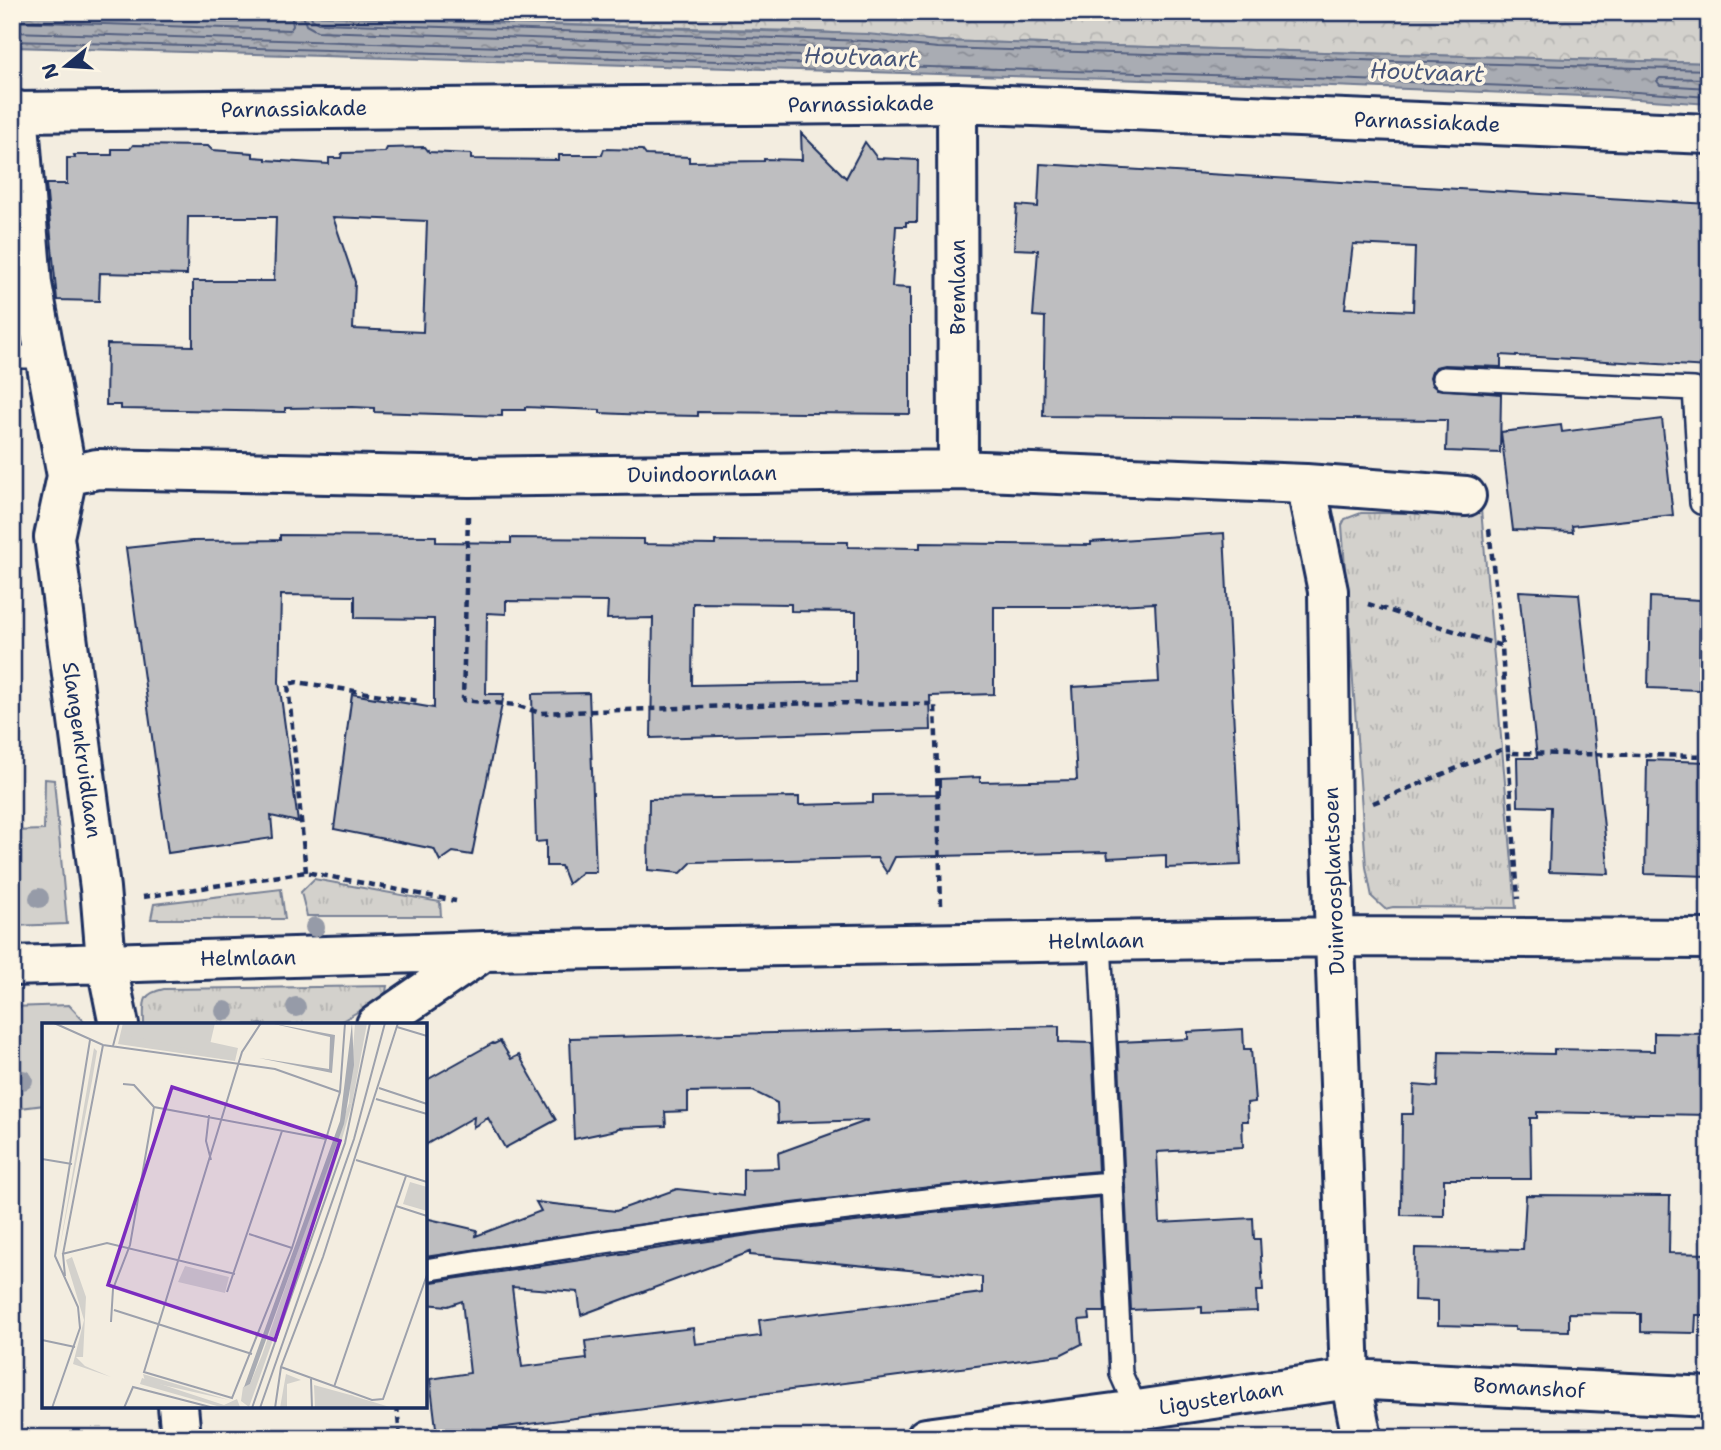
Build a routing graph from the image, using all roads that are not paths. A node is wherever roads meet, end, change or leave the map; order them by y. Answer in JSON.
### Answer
{"nodes":[{"id":1,"x":957,"y":103,"type":"junction"},
{"id":2,"x":15,"y":112,"type":"edge"},
{"id":3,"x":1709,"y":134,"type":"edge"},
{"id":4,"x":29,"y":357,"type":"edge"},
{"id":5,"x":1443,"y":378,"type":"dead end"},
{"id":6,"x":958,"y":470,"type":"junction"},
{"id":7,"x":82,"y":472,"type":"junction"},
{"id":8,"x":1306,"y":484,"type":"junction"},
{"id":9,"x":1466,"y":496,"type":"road end"},
{"id":10,"x":1709,"y":503,"type":"edge"},
{"id":11,"x":1336,"y":937,"type":"junction"},
{"id":12,"x":1709,"y":939,"type":"edge"},
{"id":13,"x":1100,"y":942,"type":"junction"},
{"id":14,"x":484,"y":951,"type":"junction"},
{"id":15,"x":106,"y":961,"type":"junction"},
{"id":16,"x":12,"y":965,"type":"edge"},
{"id":17,"x":119,"y":1023,"type":"edge"},
{"id":18,"x":379,"y":1023,"type":"edge"},
{"id":19,"x":1112,"y":1183,"type":"junction"},
{"id":20,"x":427,"y":1270,"type":"edge"},
{"id":21,"x":1350,"y":1378,"type":"junction"},
{"id":22,"x":1709,"y":1397,"type":"edge"},
{"id":23,"x":178,"y":1408,"type":"edge"},
{"id":24,"x":1138,"y":1424,"type":"edge"},
{"id":25,"x":181,"y":1438,"type":"edge"},
{"id":26,"x":926,"y":1438,"type":"edge"},
{"id":27,"x":1362,"y":1438,"type":"edge"}],
"edges":[{"from":1,"to":2,"type":"street","name":"Parnassiakade"},
{"from":1,"to":3,"type":"street","name":"Parnassiakade"},
{"from":1,"to":6,"type":"street","name":"Bremlaan"},
{"from":2,"to":4,"type":"street","name":"Slangenkruidlaan"},
{"from":4,"to":7,"type":"street","name":"Slangenkruidlaan"},
{"from":5,"to":10,"type":"lane"},
{"from":6,"to":7,"type":"street","name":"Duindoornlaan"},
{"from":6,"to":8,"type":"street","name":"Duindoornlaan"},
{"from":7,"to":15,"type":"street","name":"Slangenkruidlaan"},
{"from":8,"to":9,"type":"street"},
{"from":8,"to":11,"type":"street","name":"Duinroosplantsoen"},
{"from":11,"to":12,"type":"street","name":"Helmlaan"},
{"from":11,"to":13,"type":"street","name":"Helmlaan"},
{"from":11,"to":21,"type":"street","name":"Duinroosplantsoen"},
{"from":13,"to":14,"type":"street","name":"Helmlaan"},
{"from":13,"to":19,"type":"lane"},
{"from":14,"to":15,"type":"street","name":"Helmlaan"},
{"from":14,"to":18,"type":"street"},
{"from":15,"to":16,"type":"street","name":"Helmlaan"},
{"from":15,"to":17,"type":"street","name":"Slangenkruidlaan"},
{"from":19,"to":20,"type":"lane"},
{"from":19,"to":24,"type":"lane"},
{"from":21,"to":22,"type":"street","name":"Bomanshof"},
{"from":21,"to":24,"type":"street","name":"Ligusterlaan"},
{"from":21,"to":27,"type":"street","name":"Duinroosplantsoen"},
{"from":23,"to":25,"type":"street"},
{"from":24,"to":26,"type":"street","name":"Ligusterlaan"}]}
